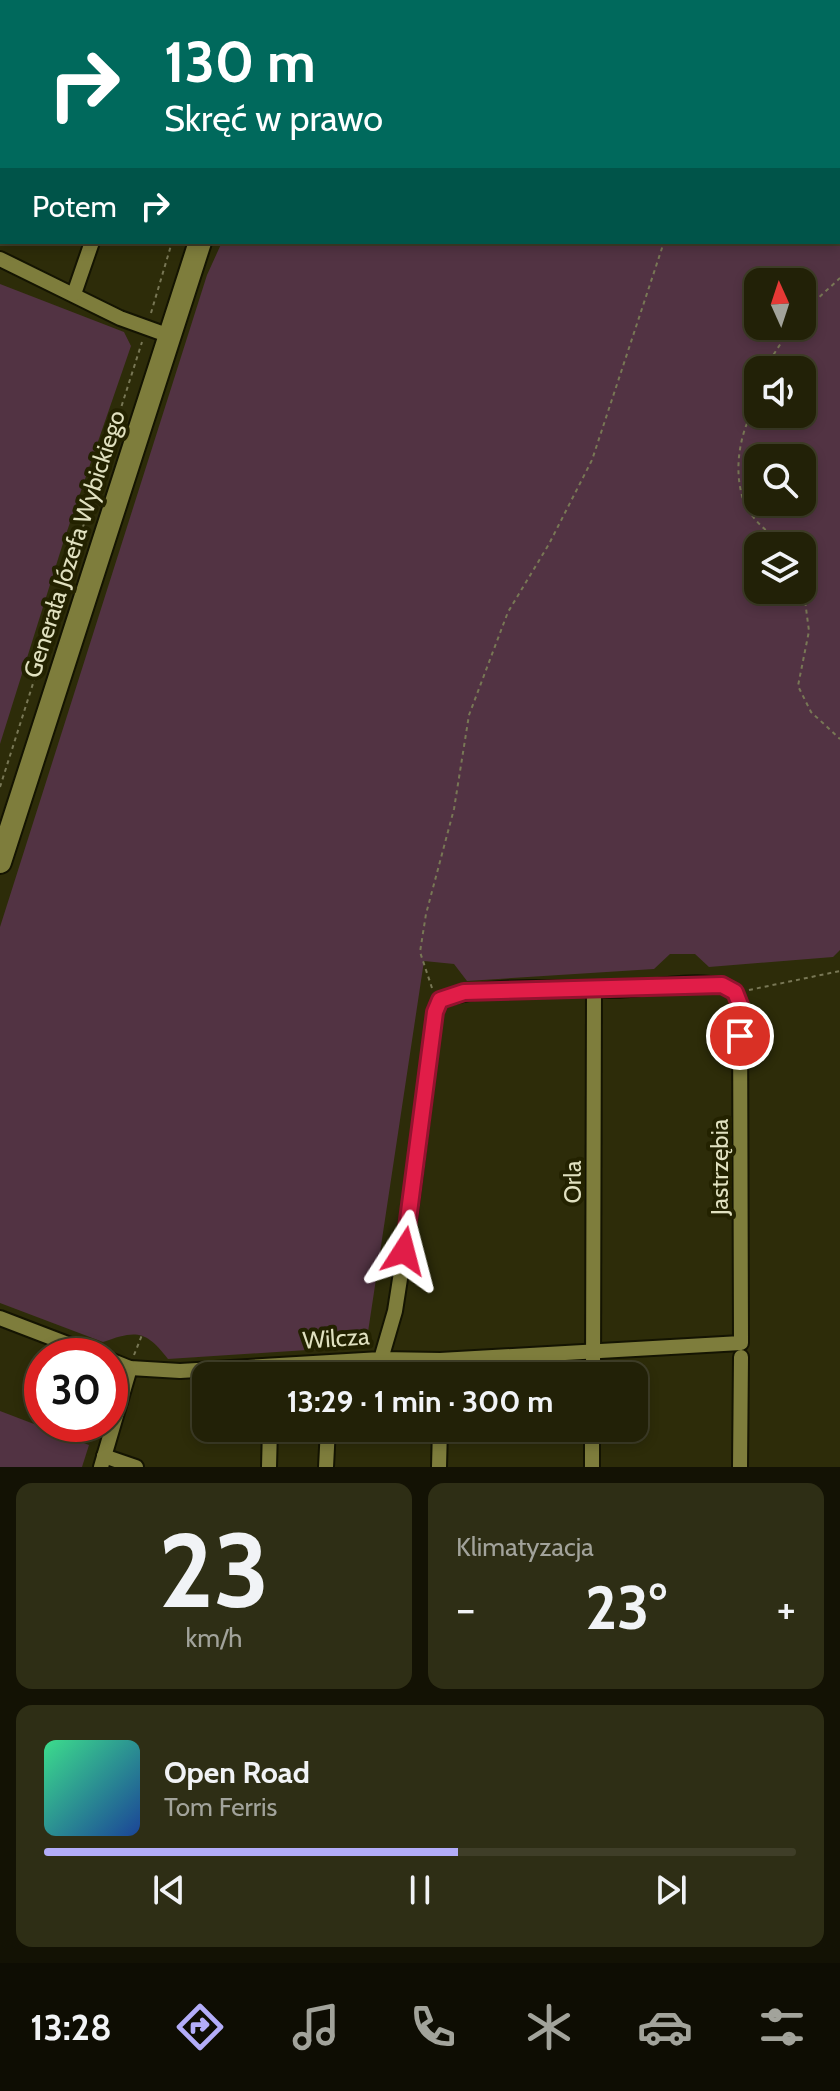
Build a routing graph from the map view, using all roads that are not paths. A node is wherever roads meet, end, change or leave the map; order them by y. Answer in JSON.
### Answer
{"nodes":[{"id":1,"x":91,"y":244,"type":"edge"},
{"id":2,"x":199,"y":244,"type":"edge"},
{"id":3,"x":0,"y":259,"type":"edge"},
{"id":4,"x":74,"y":294,"type":"junction"},
{"id":5,"x":157,"y":332,"type":"junction"},
{"id":6,"x":0,"y":862,"type":"edge"},
{"id":7,"x":594,"y":989,"type":"junction"},
{"id":8,"x":0,"y":1318,"type":"edge"},
{"id":9,"x":52,"y":1338,"type":"edge"},
{"id":10,"x":741,"y":1350,"type":"junction"},
{"id":11,"x":593,"y":1353,"type":"junction"},
{"id":12,"x":381,"y":1359,"type":"junction"},
{"id":13,"x":329,"y":1360,"type":"joint"},
{"id":14,"x":440,"y":1360,"type":"joint"},
{"id":15,"x":317,"y":1362,"type":"edge"},
{"id":16,"x":593,"y":1362,"type":"edge"},
{"id":17,"x":130,"y":1368,"type":"joint"},
{"id":18,"x":192,"y":1371,"type":"edge"},
{"id":19,"x":270,"y":1442,"type":"edge"},
{"id":20,"x":327,"y":1442,"type":"edge"},
{"id":21,"x":440,"y":1442,"type":"edge"},
{"id":22,"x":592,"y":1442,"type":"edge"},
{"id":23,"x":103,"y":1462,"type":"edge"},
{"id":24,"x":136,"y":1467,"type":"edge"},
{"id":25,"x":269,"y":1467,"type":"edge"},
{"id":26,"x":326,"y":1467,"type":"edge"},
{"id":27,"x":439,"y":1467,"type":"edge"},
{"id":28,"x":592,"y":1467,"type":"edge"},
{"id":29,"x":740,"y":1467,"type":"edge"}],
"edges":[{"from":1,"to":4,"type":"street"},
{"from":2,"to":5,"type":"main road","name":"Generała Józefa Wybickiego"},
{"from":3,"to":4,"type":"street"},
{"from":4,"to":5,"type":"street"},
{"from":5,"to":6,"type":"main road","name":"Generała Józefa Wybickiego"},
{"from":7,"to":10,"type":"street","name":"Jastrzębia"},
{"from":7,"to":11,"type":"street","name":"Orla"},
{"from":7,"to":12,"type":"street","name":"Wilcza"},
{"from":8,"to":9,"type":"street"},
{"from":10,"to":11,"type":"street"},
{"from":10,"to":29,"type":"street","name":"Jastrzębia"},
{"from":11,"to":14,"type":"street"},
{"from":11,"to":16,"type":"street","name":"Orla"},
{"from":12,"to":13,"type":"street","name":"Wilcza"},
{"from":12,"to":14,"type":"street"},
{"from":13,"to":15,"type":"street","name":"Wilcza"},
{"from":17,"to":18,"type":"street","name":"Wilcza"},
{"from":17,"to":23,"type":"street"},
{"from":19,"to":25,"type":"street"},
{"from":20,"to":26,"type":"street"},
{"from":21,"to":27,"type":"street"},
{"from":22,"to":28,"type":"street"},
{"from":23,"to":24,"type":"street"}]}
